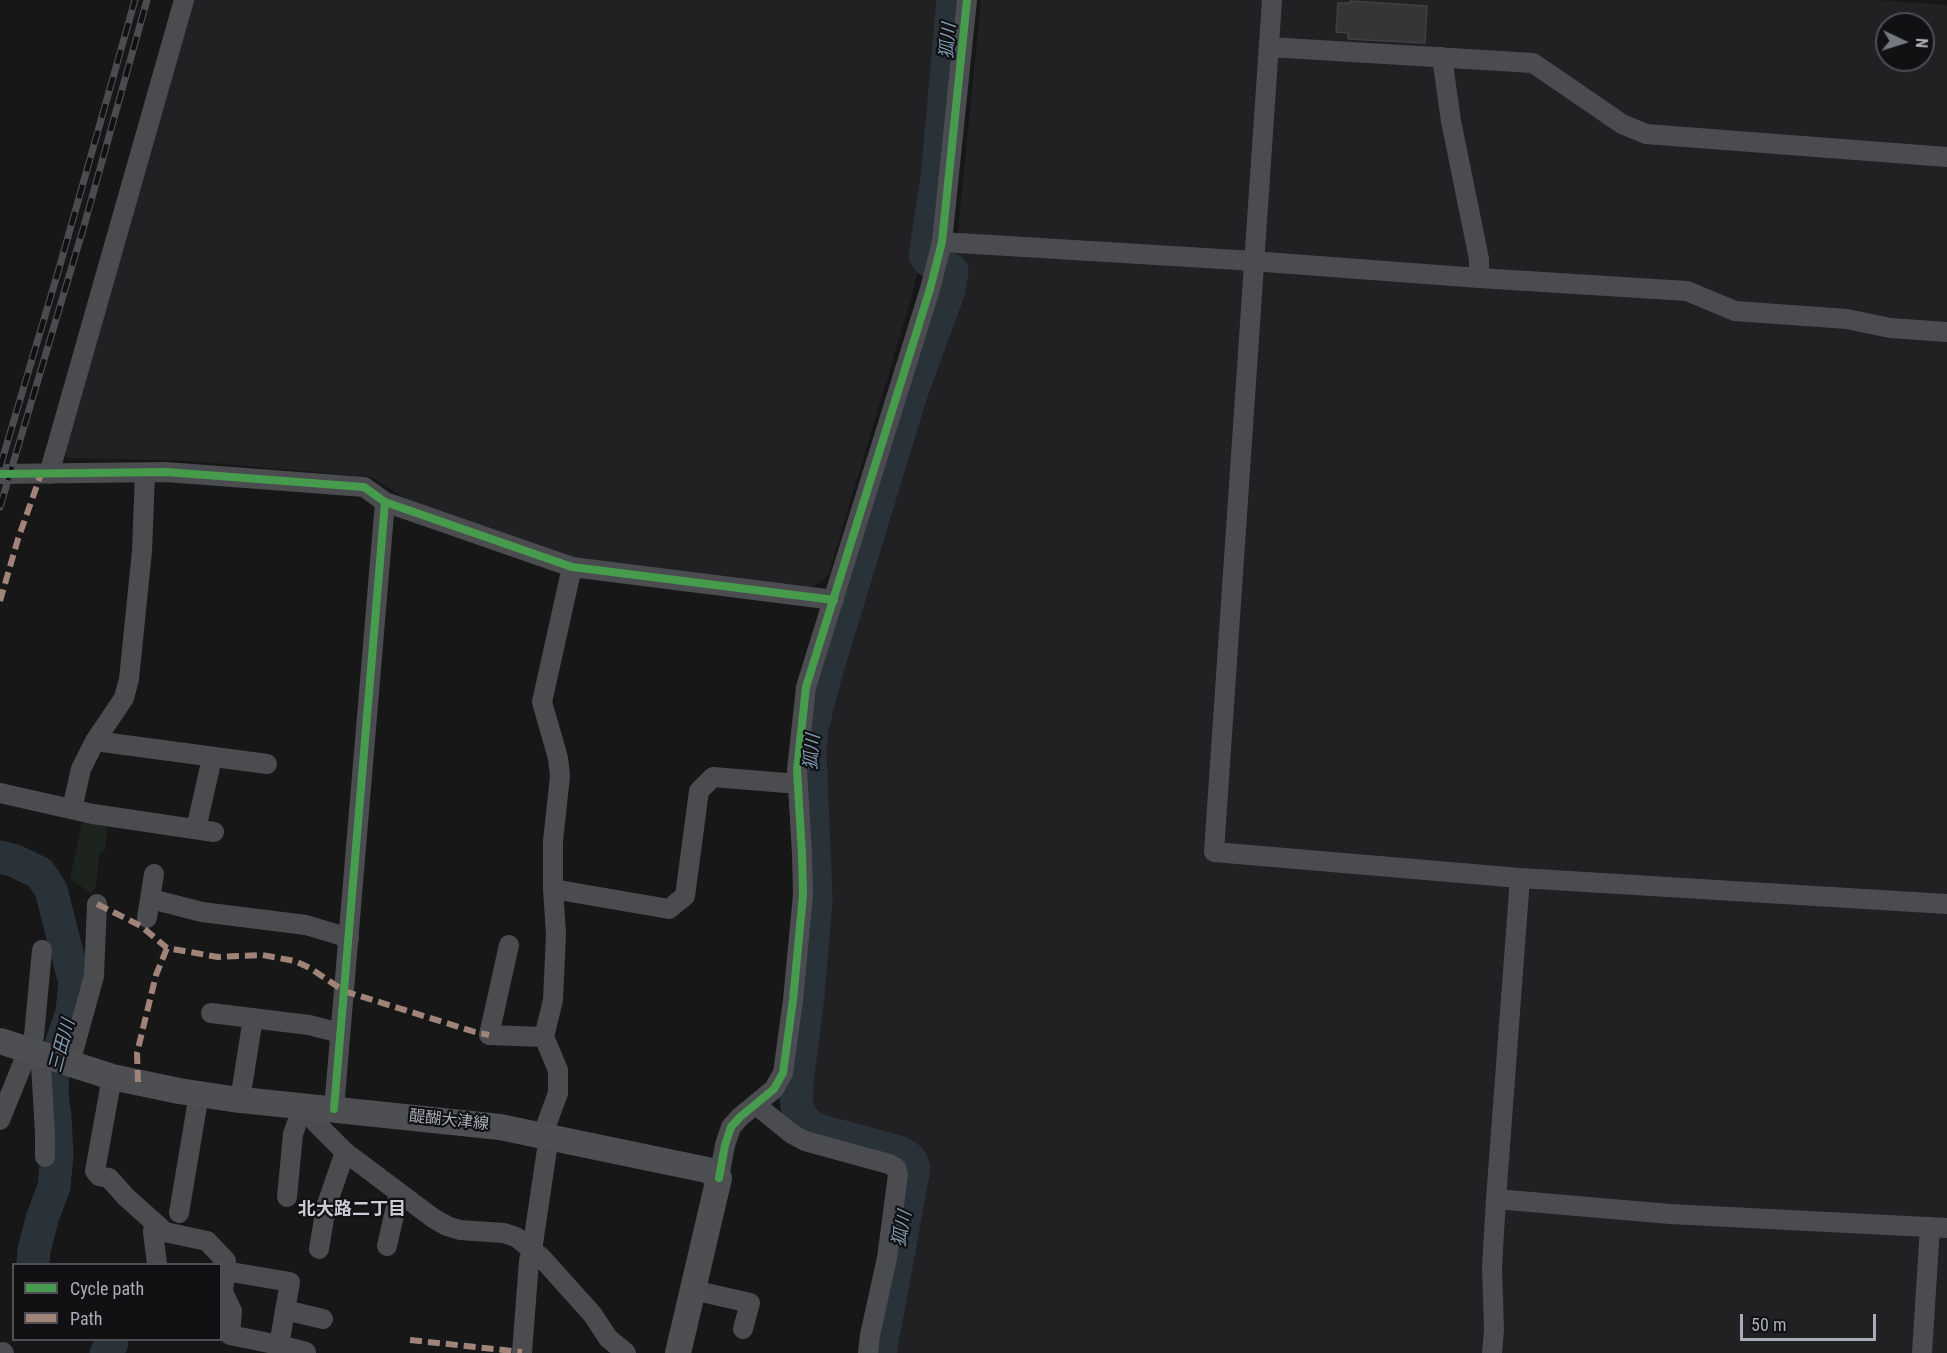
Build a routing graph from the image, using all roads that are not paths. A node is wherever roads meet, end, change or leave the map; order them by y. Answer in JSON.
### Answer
{"nodes":[{"id":1,"x":184,"y":0,"type":"edge"},
{"id":2,"x":967,"y":0,"type":"edge"},
{"id":3,"x":1272,"y":0,"type":"edge"},
{"id":4,"x":1269,"y":47,"type":"junction"},
{"id":5,"x":1442,"y":57,"type":"junction"},
{"id":6,"x":1947,"y":157,"type":"edge"},
{"id":7,"x":942,"y":242,"type":"junction"},
{"id":8,"x":1253,"y":261,"type":"junction"},
{"id":9,"x":1479,"y":278,"type":"junction"},
{"id":10,"x":1947,"y":332,"type":"edge"},
{"id":11,"x":145,"y":473,"type":"junction"},
{"id":12,"x":0,"y":474,"type":"edge"},
{"id":13,"x":50,"y":474,"type":"junction"},
{"id":14,"x":385,"y":502,"type":"junction"},
{"id":15,"x":572,"y":567,"type":"junction"},
{"id":16,"x":834,"y":600,"type":"junction"},
{"id":17,"x":95,"y":741,"type":"junction"},
{"id":18,"x":212,"y":758,"type":"junction"},
{"id":19,"x":267,"y":764,"type":"dead end"},
{"id":20,"x":798,"y":784,"type":"junction"},
{"id":21,"x":0,"y":793,"type":"edge"},
{"id":22,"x":72,"y":809,"type":"junction"},
{"id":23,"x":154,"y":874,"type":"dead end"},
{"id":24,"x":1520,"y":878,"type":"junction"},
{"id":25,"x":553,"y":889,"type":"junction"},
{"id":26,"x":97,"y":904,"type":"dead end"},
{"id":27,"x":1947,"y":904,"type":"edge"},
{"id":28,"x":348,"y":939,"type":"junction"},
{"id":29,"x":509,"y":945,"type":"dead end"},
{"id":30,"x":42,"y":950,"type":"dead end"},
{"id":31,"x":211,"y":1013,"type":"dead end"},
{"id":32,"x":253,"y":1018,"type":"junction"},
{"id":33,"x":340,"y":1033,"type":"junction"},
{"id":34,"x":544,"y":1037,"type":"junction"},
{"id":35,"x":0,"y":1041,"type":"edge"},
{"id":36,"x":50,"y":1057,"type":"junction"},
{"id":37,"x":112,"y":1077,"type":"junction"},
{"id":38,"x":199,"y":1094,"type":"junction"},
{"id":39,"x":240,"y":1100,"type":"junction"},
{"id":40,"x":756,"y":1105,"type":"junction"},
{"id":41,"x":303,"y":1106,"type":"junction"},
{"id":42,"x":334,"y":1109,"type":"junction"},
{"id":43,"x":0,"y":1120,"type":"edge"},
{"id":44,"x":546,"y":1135,"type":"junction"},
{"id":45,"x":345,"y":1152,"type":"junction"},
{"id":46,"x":45,"y":1157,"type":"dead end"},
{"id":47,"x":719,"y":1178,"type":"junction"},
{"id":48,"x":399,"y":1193,"type":"junction"},
{"id":49,"x":287,"y":1197,"type":"dead end"},
{"id":50,"x":1496,"y":1199,"type":"junction"},
{"id":51,"x":179,"y":1213,"type":"dead end"},
{"id":52,"x":154,"y":1223,"type":"junction"},
{"id":53,"x":1938,"y":1228,"type":"edge"},
{"id":54,"x":387,"y":1246,"type":"dead end"},
{"id":55,"x":319,"y":1249,"type":"dead end"},
{"id":56,"x":532,"y":1250,"type":"junction"},
{"id":57,"x":157,"y":1263,"type":"edge"},
{"id":58,"x":225,"y":1271,"type":"junction"},
{"id":59,"x":693,"y":1290,"type":"junction"},
{"id":60,"x":285,"y":1311,"type":"junction"},
{"id":61,"x":322,"y":1319,"type":"dead end"},
{"id":62,"x":743,"y":1329,"type":"dead end"},
{"id":63,"x":279,"y":1345,"type":"junction"},
{"id":64,"x":251,"y":1346,"type":"edge"},
{"id":65,"x":306,"y":1352,"type":"edge"},
{"id":66,"x":522,"y":1353,"type":"edge"},
{"id":67,"x":626,"y":1353,"type":"edge"},
{"id":68,"x":678,"y":1353,"type":"edge"},
{"id":69,"x":868,"y":1353,"type":"edge"},
{"id":70,"x":1492,"y":1353,"type":"edge"},
{"id":71,"x":1922,"y":1353,"type":"edge"}],
"edges":[{"from":1,"to":13,"type":"street"},
{"from":2,"to":7,"type":"street"},
{"from":3,"to":4,"type":"street"},
{"from":4,"to":5,"type":"street"},
{"from":4,"to":8,"type":"street"},
{"from":5,"to":6,"type":"street"},
{"from":5,"to":9,"type":"street"},
{"from":7,"to":8,"type":"street"},
{"from":7,"to":16,"type":"street"},
{"from":8,"to":9,"type":"street"},
{"from":8,"to":24,"type":"street"},
{"from":9,"to":10,"type":"street"},
{"from":11,"to":13,"type":"street"},
{"from":11,"to":14,"type":"street"},
{"from":11,"to":17,"type":"street"},
{"from":12,"to":13,"type":"street"},
{"from":14,"to":15,"type":"street"},
{"from":14,"to":28,"type":"street"},
{"from":15,"to":16,"type":"street"},
{"from":15,"to":25,"type":"street"},
{"from":16,"to":20,"type":"street"},
{"from":17,"to":18,"type":"street"},
{"from":17,"to":22,"type":"street"},
{"from":18,"to":19,"type":"street"},
{"from":18,"to":22,"type":"street"},
{"from":20,"to":25,"type":"street"},
{"from":20,"to":40,"type":"street"},
{"from":21,"to":22,"type":"street"},
{"from":23,"to":28,"type":"street"},
{"from":24,"to":27,"type":"street"},
{"from":24,"to":50,"type":"street"},
{"from":25,"to":34,"type":"street"},
{"from":26,"to":36,"type":"street"},
{"from":28,"to":33,"type":"street"},
{"from":29,"to":34,"type":"street"},
{"from":30,"to":36,"type":"street"},
{"from":31,"to":32,"type":"street"},
{"from":32,"to":33,"type":"street"},
{"from":32,"to":39,"type":"street"},
{"from":33,"to":42,"type":"street"},
{"from":34,"to":44,"type":"street"},
{"from":35,"to":36,"type":"main road","name":"醍醐大津線"},
{"from":36,"to":37,"type":"main road","name":"醍醐大津線"},
{"from":36,"to":43,"type":"street"},
{"from":36,"to":46,"type":"street"},
{"from":37,"to":38,"type":"main road","name":"醍醐大津線"},
{"from":37,"to":52,"type":"street"},
{"from":38,"to":39,"type":"main road","name":"醍醐大津線"},
{"from":38,"to":51,"type":"street"},
{"from":39,"to":41,"type":"main road","name":"醍醐大津線"},
{"from":40,"to":47,"type":"street"},
{"from":40,"to":69,"type":"street"},
{"from":41,"to":42,"type":"main road","name":"醍醐大津線"},
{"from":41,"to":45,"type":"street"},
{"from":41,"to":49,"type":"street"},
{"from":42,"to":44,"type":"main road","name":"醍醐大津線"},
{"from":44,"to":47,"type":"main road","name":"醍醐大津線"},
{"from":44,"to":56,"type":"street"},
{"from":45,"to":48,"type":"street"},
{"from":45,"to":55,"type":"street"},
{"from":47,"to":59,"type":"main road"},
{"from":48,"to":54,"type":"street"},
{"from":48,"to":56,"type":"street"},
{"from":50,"to":53,"type":"street"},
{"from":50,"to":70,"type":"street"},
{"from":52,"to":57,"type":"street"},
{"from":52,"to":58,"type":"street"},
{"from":53,"to":71,"type":"street"},
{"from":56,"to":66,"type":"street"},
{"from":56,"to":67,"type":"street"},
{"from":58,"to":60,"type":"street"},
{"from":58,"to":64,"type":"street"},
{"from":59,"to":62,"type":"street"},
{"from":59,"to":68,"type":"main road"},
{"from":60,"to":61,"type":"street"},
{"from":60,"to":63,"type":"street"},
{"from":63,"to":64,"type":"street"},
{"from":63,"to":65,"type":"street"}]}
